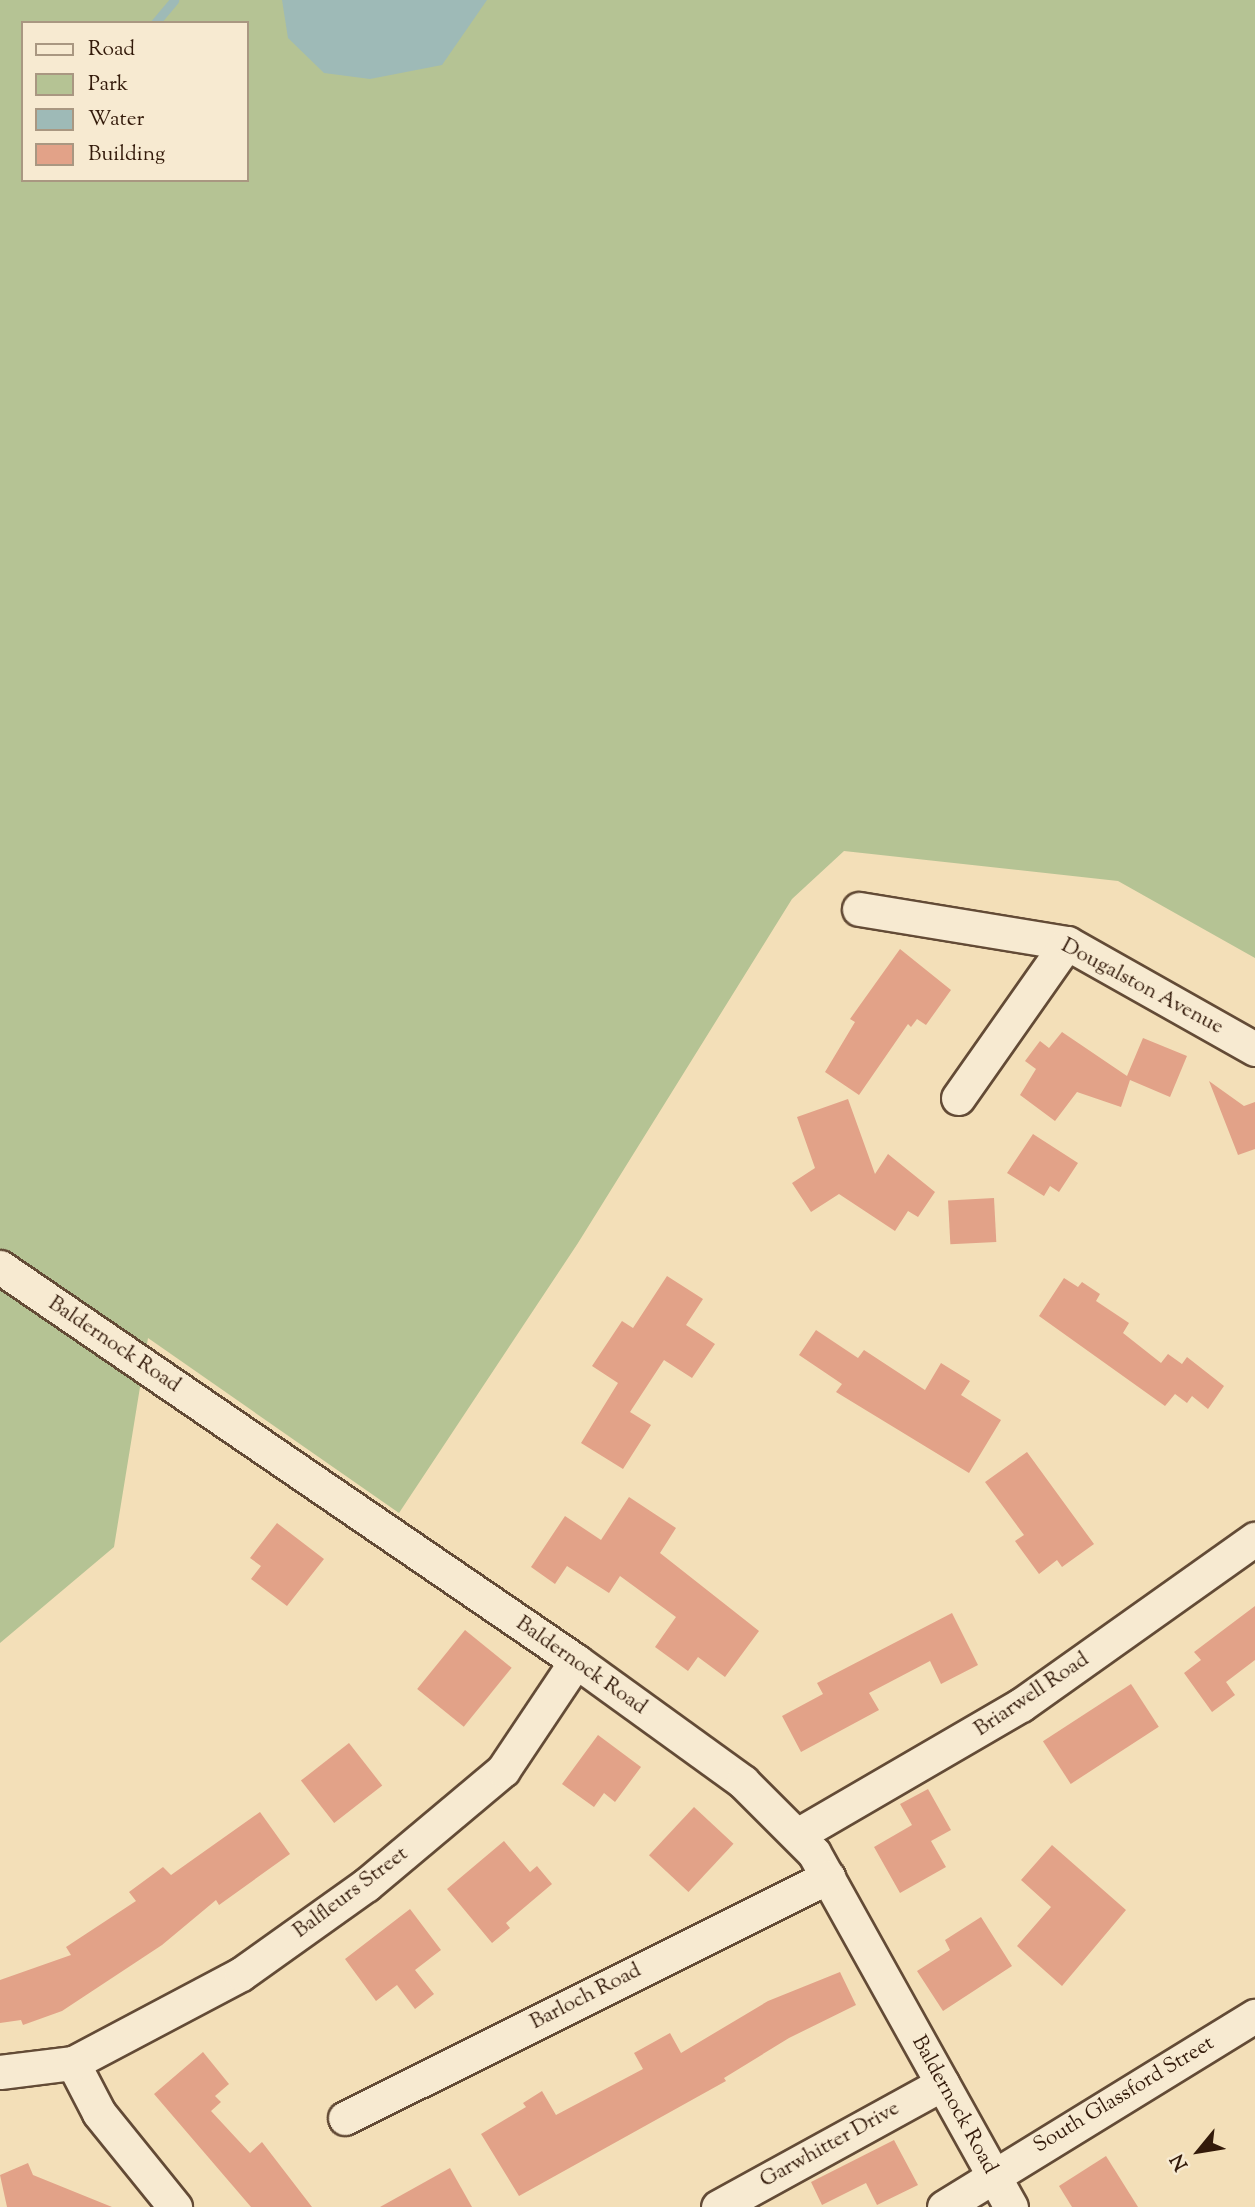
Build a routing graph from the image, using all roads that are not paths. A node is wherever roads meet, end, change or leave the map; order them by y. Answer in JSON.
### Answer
{"nodes":[{"id":1,"x":859,"y":909,"type":"dead end"},
{"id":2,"x":1067,"y":943,"type":"junction"},
{"id":3,"x":1255,"y":1049,"type":"edge"},
{"id":4,"x":958,"y":1098,"type":"dead end"},
{"id":5,"x":0,"y":1267,"type":"edge"},
{"id":6,"x":1255,"y":1539,"type":"edge"},
{"id":7,"x":576,"y":1661,"type":"junction"},
{"id":8,"x":799,"y":1834,"type":"junction"},
{"id":9,"x":828,"y":1877,"type":"junction"},
{"id":10,"x":1255,"y":2016,"type":"edge"},
{"id":11,"x":74,"y":2063,"type":"junction"},
{"id":12,"x":0,"y":2072,"type":"edge"},
{"id":13,"x":942,"y":2084,"type":"junction"},
{"id":14,"x":345,"y":2118,"type":"dead end"},
{"id":15,"x":993,"y":2174,"type":"junction"},
{"id":16,"x":175,"y":2207,"type":"edge"},
{"id":17,"x":718,"y":2207,"type":"edge"},
{"id":18,"x":944,"y":2207,"type":"edge"},
{"id":19,"x":1011,"y":2207,"type":"edge"}],
"edges":[{"from":1,"to":2,"type":"street","name":"Dougalston Avenue"},
{"from":2,"to":3,"type":"street","name":"Dougalston Avenue"},
{"from":2,"to":4,"type":"street"},
{"from":5,"to":7,"type":"street","name":"Baldernock Road"},
{"from":6,"to":8,"type":"street","name":"Briarwell Road"},
{"from":7,"to":8,"type":"street","name":"Baldernock Road"},
{"from":7,"to":11,"type":"street","name":"Balfleurs Street"},
{"from":8,"to":9,"type":"street","name":"Baldernock Road"},
{"from":9,"to":13,"type":"street","name":"Baldernock Road"},
{"from":9,"to":14,"type":"street","name":"Barloch Road"},
{"from":10,"to":15,"type":"street","name":"South Glassford Street"},
{"from":11,"to":12,"type":"street"},
{"from":11,"to":16,"type":"street"},
{"from":13,"to":15,"type":"street","name":"Baldernock Road"},
{"from":13,"to":17,"type":"street","name":"Garwhitter Drive"},
{"from":15,"to":18,"type":"street","name":"South Glassford Street"},
{"from":15,"to":19,"type":"street","name":"Baldernock Road"}]}
